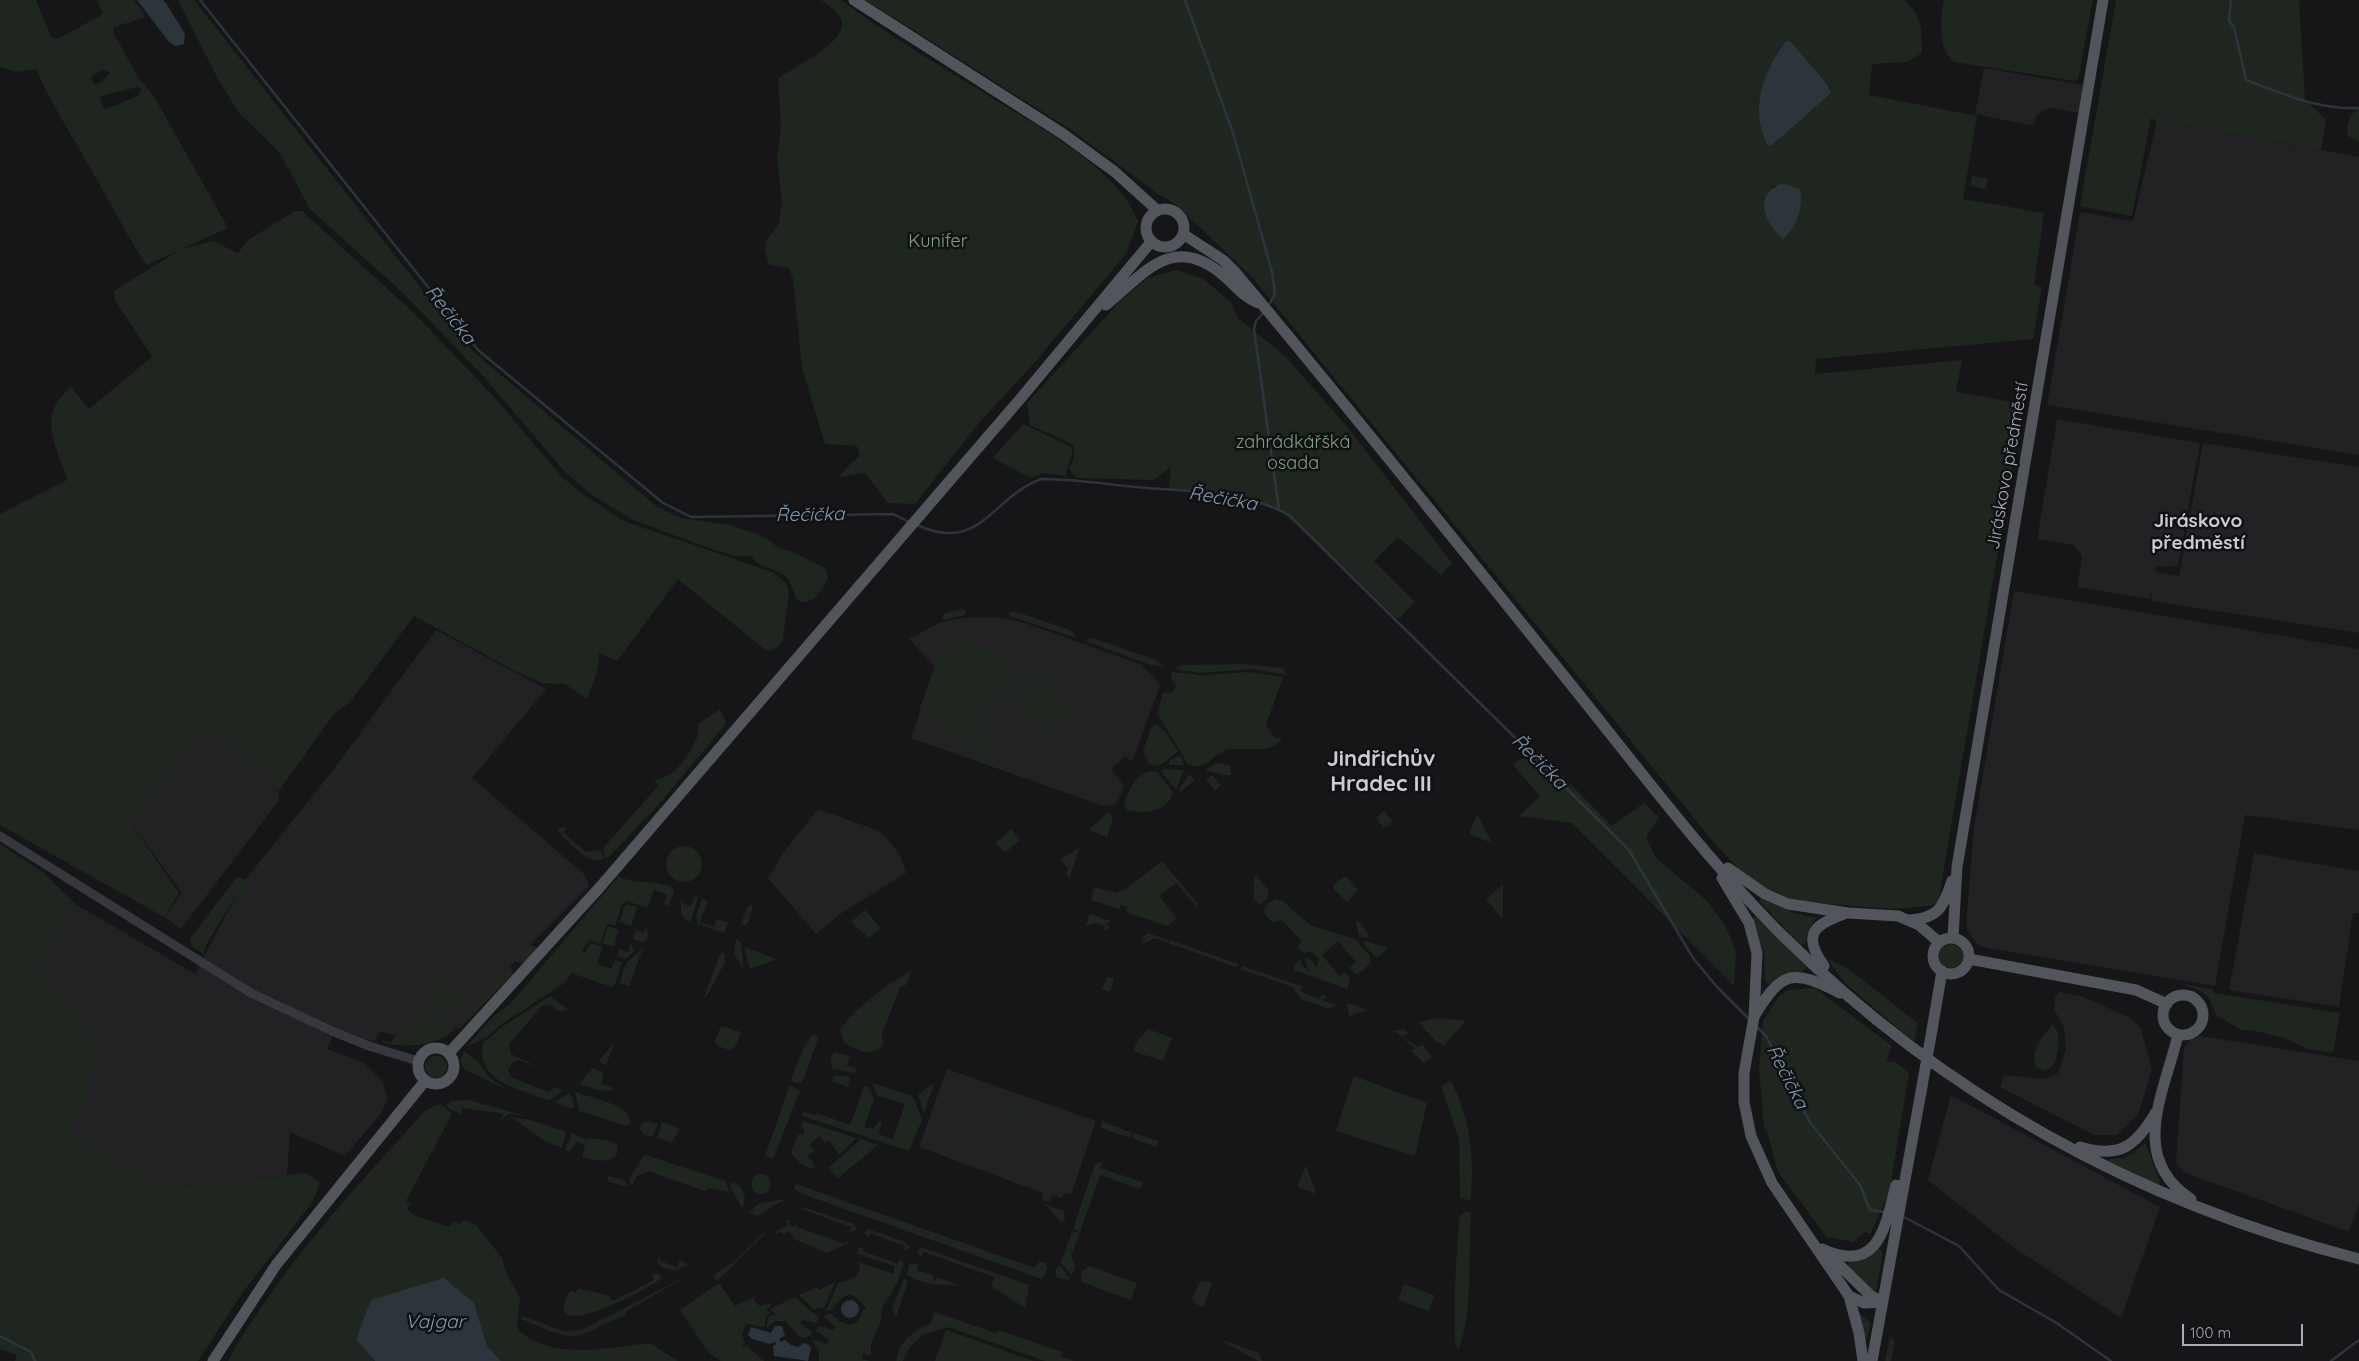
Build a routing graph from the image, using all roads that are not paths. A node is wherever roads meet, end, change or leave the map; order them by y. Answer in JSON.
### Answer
{"nodes":[{"id":1,"x":854,"y":0,"type":"edge"},
{"id":2,"x":2104,"y":0,"type":"edge"},
{"id":3,"x":1157,"y":210,"type":"junction"},
{"id":4,"x":1183,"y":234,"type":"junction"},
{"id":5,"x":1151,"y":242,"type":"junction"},
{"id":6,"x":1262,"y":305,"type":"junction"},
{"id":7,"x":1085,"y":321,"type":"junction"},
{"id":8,"x":0,"y":836,"type":"edge"},
{"id":9,"x":1709,"y":854,"type":"junction"},
{"id":10,"x":1957,"y":867,"type":"junction"},
{"id":11,"x":1848,"y":913,"type":"junction"},
{"id":12,"x":1910,"y":920,"type":"junction"},
{"id":13,"x":1953,"y":938,"type":"junction"},
{"id":14,"x":1939,"y":942,"type":"junction"},
{"id":15,"x":1969,"y":959,"type":"junction"},
{"id":16,"x":1942,"y":971,"type":"junction"},
{"id":17,"x":1836,"y":984,"type":"junction"},
{"id":18,"x":1852,"y":999,"type":"junction"},
{"id":19,"x":2166,"y":1004,"type":"junction"},
{"id":20,"x":1754,"y":1017,"type":"junction"},
{"id":21,"x":2178,"y":1035,"type":"junction"},
{"id":22,"x":449,"y":1053,"type":"junction"},
{"id":23,"x":418,"y":1061,"type":"junction"},
{"id":24,"x":425,"y":1081,"type":"junction"},
{"id":25,"x":2158,"y":1108,"type":"junction"},
{"id":26,"x":1914,"y":1126,"type":"junction"},
{"id":27,"x":2052,"y":1138,"type":"junction"},
{"id":28,"x":2216,"y":1214,"type":"junction"},
{"id":29,"x":1812,"y":1238,"type":"junction"},
{"id":30,"x":1822,"y":1249,"type":"junction"},
{"id":31,"x":2359,"y":1259,"type":"edge"},
{"id":32,"x":1849,"y":1296,"type":"junction"},
{"id":33,"x":1882,"y":1302,"type":"junction"},
{"id":34,"x":213,"y":1361,"type":"edge"},
{"id":35,"x":1863,"y":1361,"type":"edge"},
{"id":36,"x":1872,"y":1361,"type":"edge"}],
"edges":[{"from":1,"to":3,"type":"main road"},
{"from":2,"to":10,"type":"main road","name":"Jiráskovo předměstí"},
{"from":3,"to":4,"type":"main road"},
{"from":3,"to":5,"type":"main road"},
{"from":4,"to":5,"type":"main road"},
{"from":4,"to":6,"type":"main road"},
{"from":5,"to":7,"type":"main road"},
{"from":6,"to":7,"type":"main road"},
{"from":6,"to":9,"type":"main road"},
{"from":7,"to":22,"type":"main road"},
{"from":8,"to":23,"type":"street"},
{"from":9,"to":11,"type":"main road"},
{"from":9,"to":17,"type":"main road"},
{"from":9,"to":20,"type":"main road"},
{"from":10,"to":12,"type":"main road"},
{"from":10,"to":13,"type":"main road","name":"Jiráskovo předměstí"},
{"from":11,"to":12,"type":"main road"},
{"from":11,"to":17,"type":"main road"},
{"from":12,"to":14,"type":"main road"},
{"from":13,"to":14,"type":"main road"},
{"from":13,"to":15,"type":"main road"},
{"from":14,"to":16,"type":"main road"},
{"from":15,"to":16,"type":"main road"},
{"from":15,"to":19,"type":"main road"},
{"from":16,"to":26,"type":"main road","bridge":true},
{"from":17,"to":18,"type":"main road"},
{"from":18,"to":20,"type":"main road"},
{"from":18,"to":27,"type":"main road"},
{"from":19,"to":21,"type":"main road"},
{"from":19,"to":21,"type":"main road"},
{"from":20,"to":29,"type":"main road"},
{"from":21,"to":25,"type":"main road"},
{"from":22,"to":23,"type":"main road"},
{"from":22,"to":24,"type":"main road"},
{"from":23,"to":24,"type":"main road"},
{"from":24,"to":34,"type":"main road"},
{"from":25,"to":27,"type":"main road"},
{"from":25,"to":28,"type":"main road"},
{"from":26,"to":30,"type":"main road"},
{"from":26,"to":33,"type":"main road"},
{"from":27,"to":28,"type":"main road"},
{"from":28,"to":31,"type":"main road"},
{"from":29,"to":30,"type":"main road"},
{"from":29,"to":32,"type":"main road"},
{"from":30,"to":33,"type":"main road"},
{"from":32,"to":33,"type":"main road"},
{"from":32,"to":35,"type":"main road"},
{"from":33,"to":36,"type":"main road"}]}
